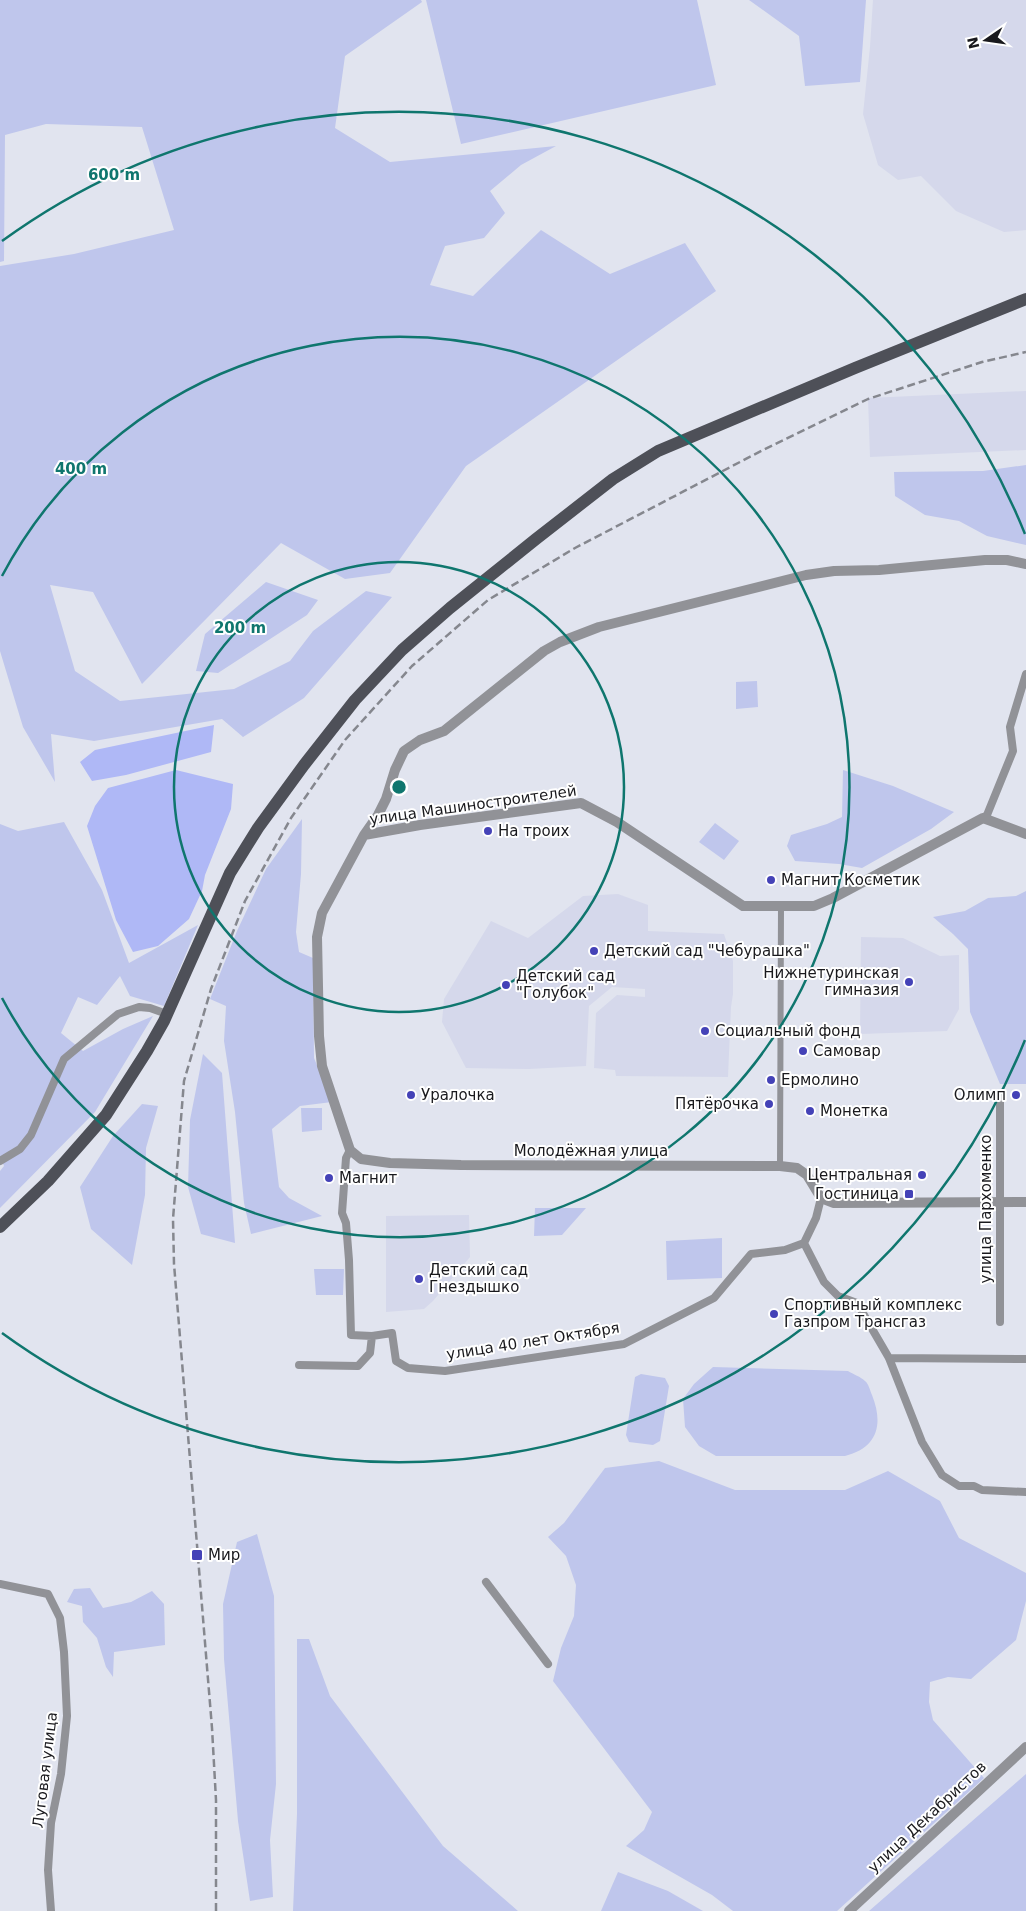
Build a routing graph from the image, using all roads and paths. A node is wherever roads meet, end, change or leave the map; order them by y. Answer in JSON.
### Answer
{"nodes":[{"id":1,"x":1026,"y":299,"type":"edge"},
{"id":2,"x":1026,"y":564,"type":"edge"},
{"id":3,"x":1026,"y":674,"type":"edge"},
{"id":4,"x":983,"y":818,"type":"junction"},
{"id":5,"x":1026,"y":834,"type":"edge"},
{"id":6,"x":364,"y":835,"type":"junction"},
{"id":7,"x":781,"y":905,"type":"junction"},
{"id":8,"x":167,"y":1014,"type":"junction"},
{"id":9,"x":1000,"y":1095,"type":"dead end"},
{"id":10,"x":350,"y":1150,"type":"junction"},
{"id":11,"x":0,"y":1161,"type":"edge"},
{"id":12,"x":780,"y":1166,"type":"junction"},
{"id":13,"x":821,"y":1198,"type":"junction"},
{"id":14,"x":999,"y":1202,"type":"junction"},
{"id":15,"x":1026,"y":1202,"type":"edge"},
{"id":16,"x":0,"y":1227,"type":"edge"},
{"id":17,"x":804,"y":1243,"type":"junction"},
{"id":18,"x":1000,"y":1322,"type":"dead end"},
{"id":19,"x":372,"y":1336,"type":"junction"},
{"id":20,"x":889,"y":1358,"type":"junction"},
{"id":21,"x":1026,"y":1359,"type":"edge"},
{"id":22,"x":299,"y":1366,"type":"dead end"},
{"id":23,"x":1026,"y":1492,"type":"edge"},
{"id":24,"x":486,"y":1582,"type":"dead end"},
{"id":25,"x":0,"y":1584,"type":"edge"},
{"id":26,"x":548,"y":1664,"type":"dead end"},
{"id":27,"x":1026,"y":1747,"type":"edge"},
{"id":28,"x":51,"y":1911,"type":"edge"},
{"id":29,"x":849,"y":1911,"type":"edge"}],
"edges":[{"from":1,"to":8,"type":"main road"},
{"from":2,"to":6,"type":"street"},
{"from":3,"to":4,"type":"street"},
{"from":4,"to":5,"type":"street"},
{"from":4,"to":7,"type":"street","name":"улица Машиностроителей"},
{"from":6,"to":7,"type":"street","name":"улица Машиностроителей"},
{"from":6,"to":10,"type":"street","name":"улица Машиностроителей"},
{"from":7,"to":12,"type":"street"},
{"from":8,"to":11,"type":"street"},
{"from":8,"to":16,"type":"main road"},
{"from":9,"to":14,"type":"street","name":"улица Пархоменко"},
{"from":10,"to":12,"type":"street","name":"Молодёжная улица"},
{"from":10,"to":19,"type":"street"},
{"from":12,"to":13,"type":"street","name":"Молодёжная улица"},
{"from":13,"to":14,"type":"street"},
{"from":13,"to":17,"type":"street"},
{"from":14,"to":15,"type":"street"},
{"from":14,"to":18,"type":"street","name":"улица Пархоменко"},
{"from":17,"to":19,"type":"street","name":"улица 40 лет Октября"},
{"from":17,"to":20,"type":"street"},
{"from":19,"to":22,"type":"street"},
{"from":20,"to":21,"type":"street"},
{"from":20,"to":23,"type":"street"},
{"from":24,"to":26,"type":"street"},
{"from":25,"to":28,"type":"street","name":"Луговая улица"},
{"from":27,"to":29,"type":"street","name":"улица Декабристов"}]}
